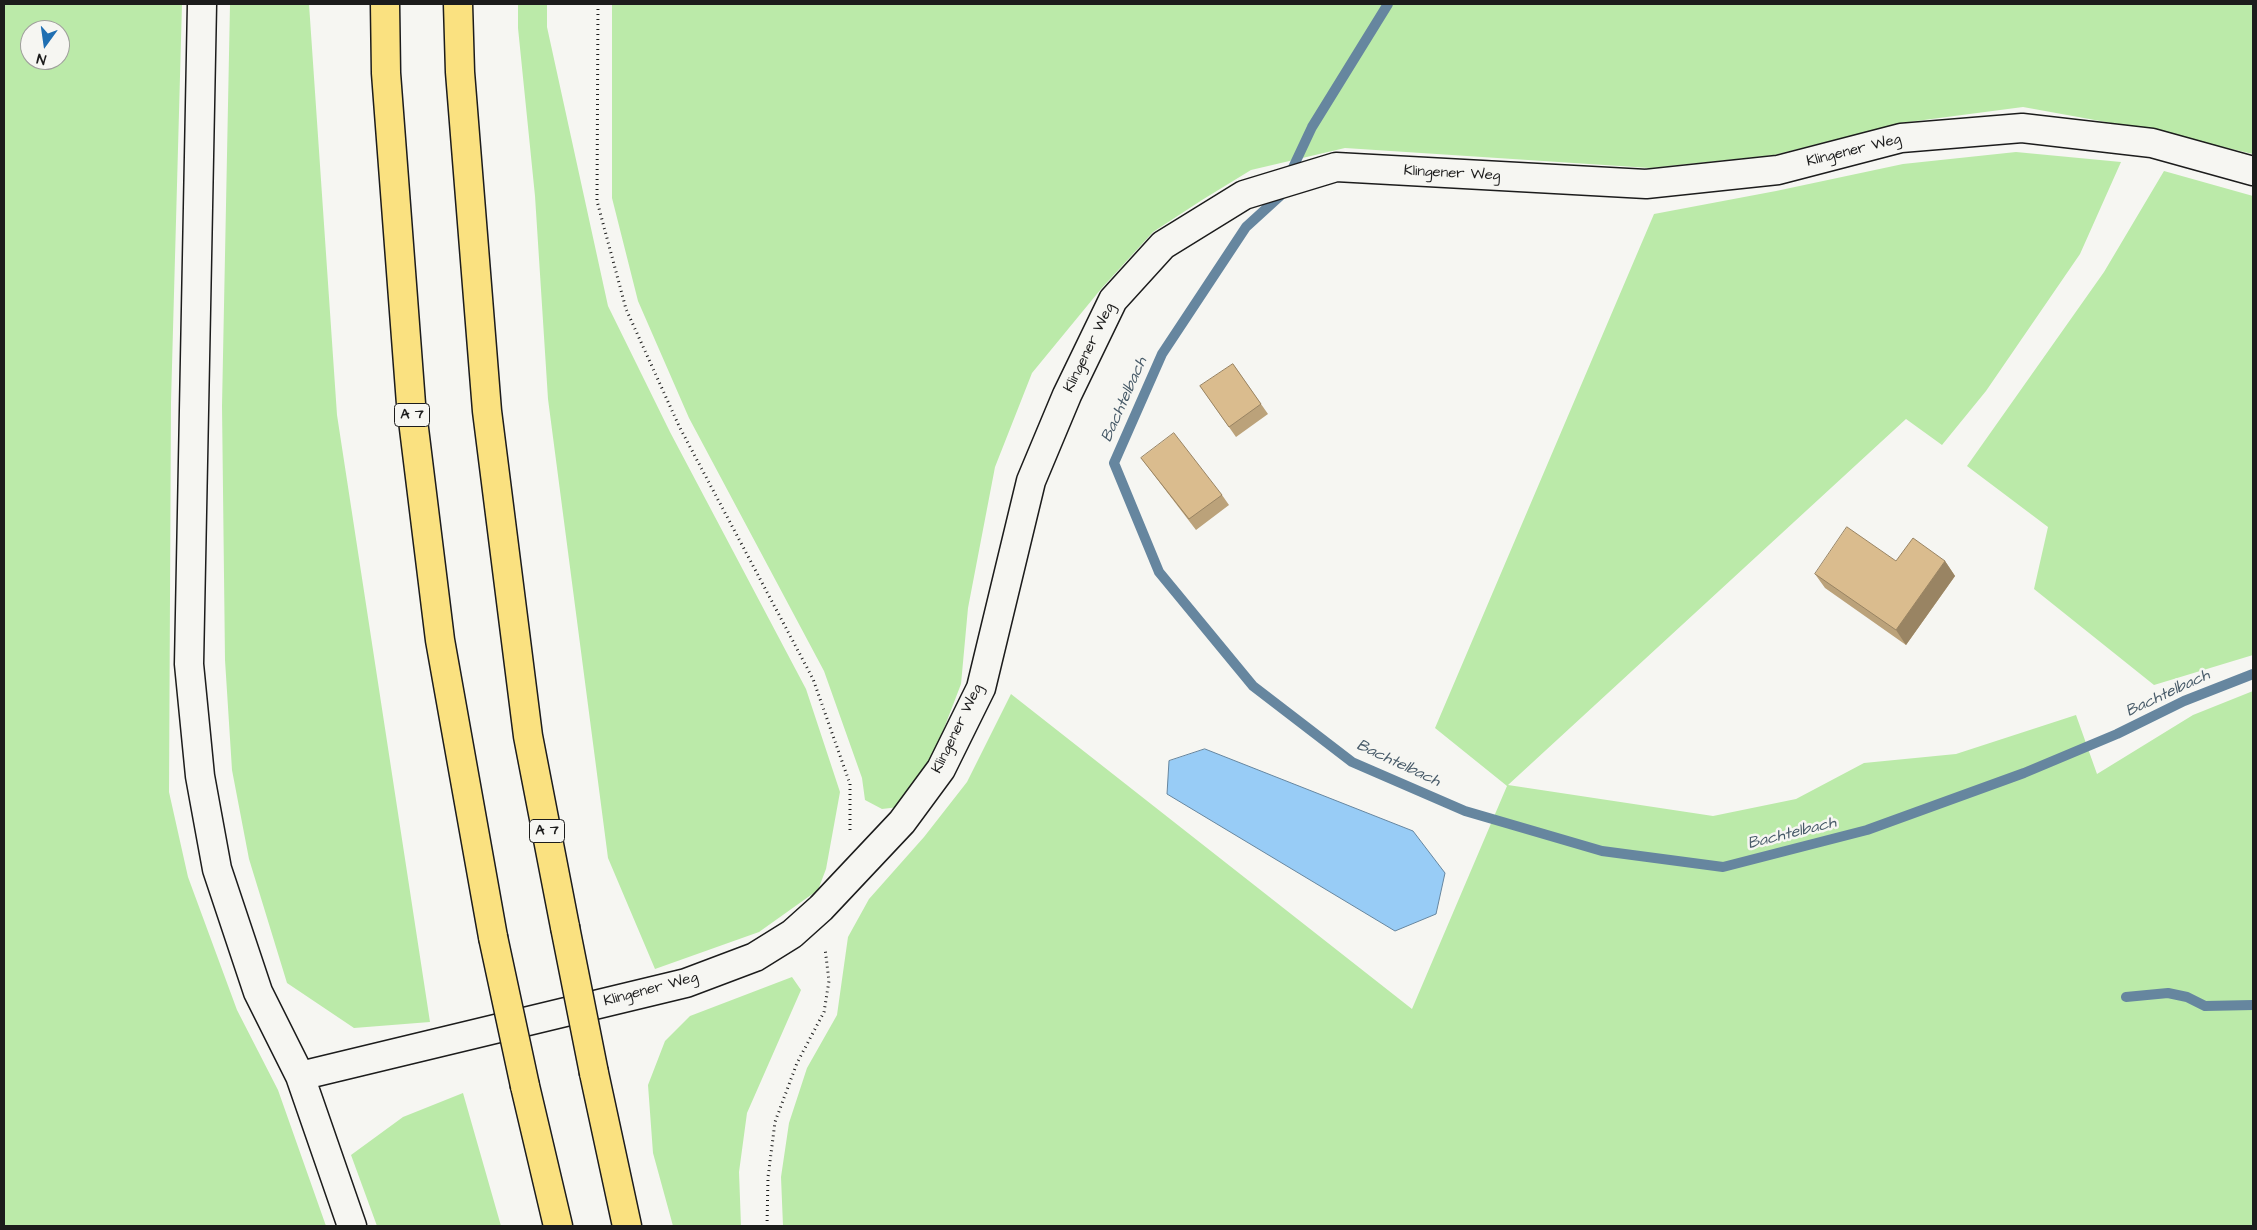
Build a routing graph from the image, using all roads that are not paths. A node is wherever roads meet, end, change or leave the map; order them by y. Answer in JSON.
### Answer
{"nodes":[{"id":1,"x":202,"y":4,"type":"edge"},
{"id":2,"x":385,"y":4,"type":"edge"},
{"id":3,"x":458,"y":4,"type":"edge"},
{"id":4,"x":2253,"y":171,"type":"edge"},
{"id":5,"x":300,"y":1076,"type":"junction"},
{"id":6,"x":352,"y":1226,"type":"edge"},
{"id":7,"x":558,"y":1226,"type":"edge"},
{"id":8,"x":627,"y":1226,"type":"edge"}],
"edges":[{"from":1,"to":5,"type":"street"},
{"from":2,"to":7,"type":"highway","number":"A 7","bridge":true},
{"from":3,"to":8,"type":"highway","number":"A 7","bridge":true},
{"from":4,"to":5,"type":"street","name":"Klingener Weg"},
{"from":5,"to":6,"type":"street"}]}
